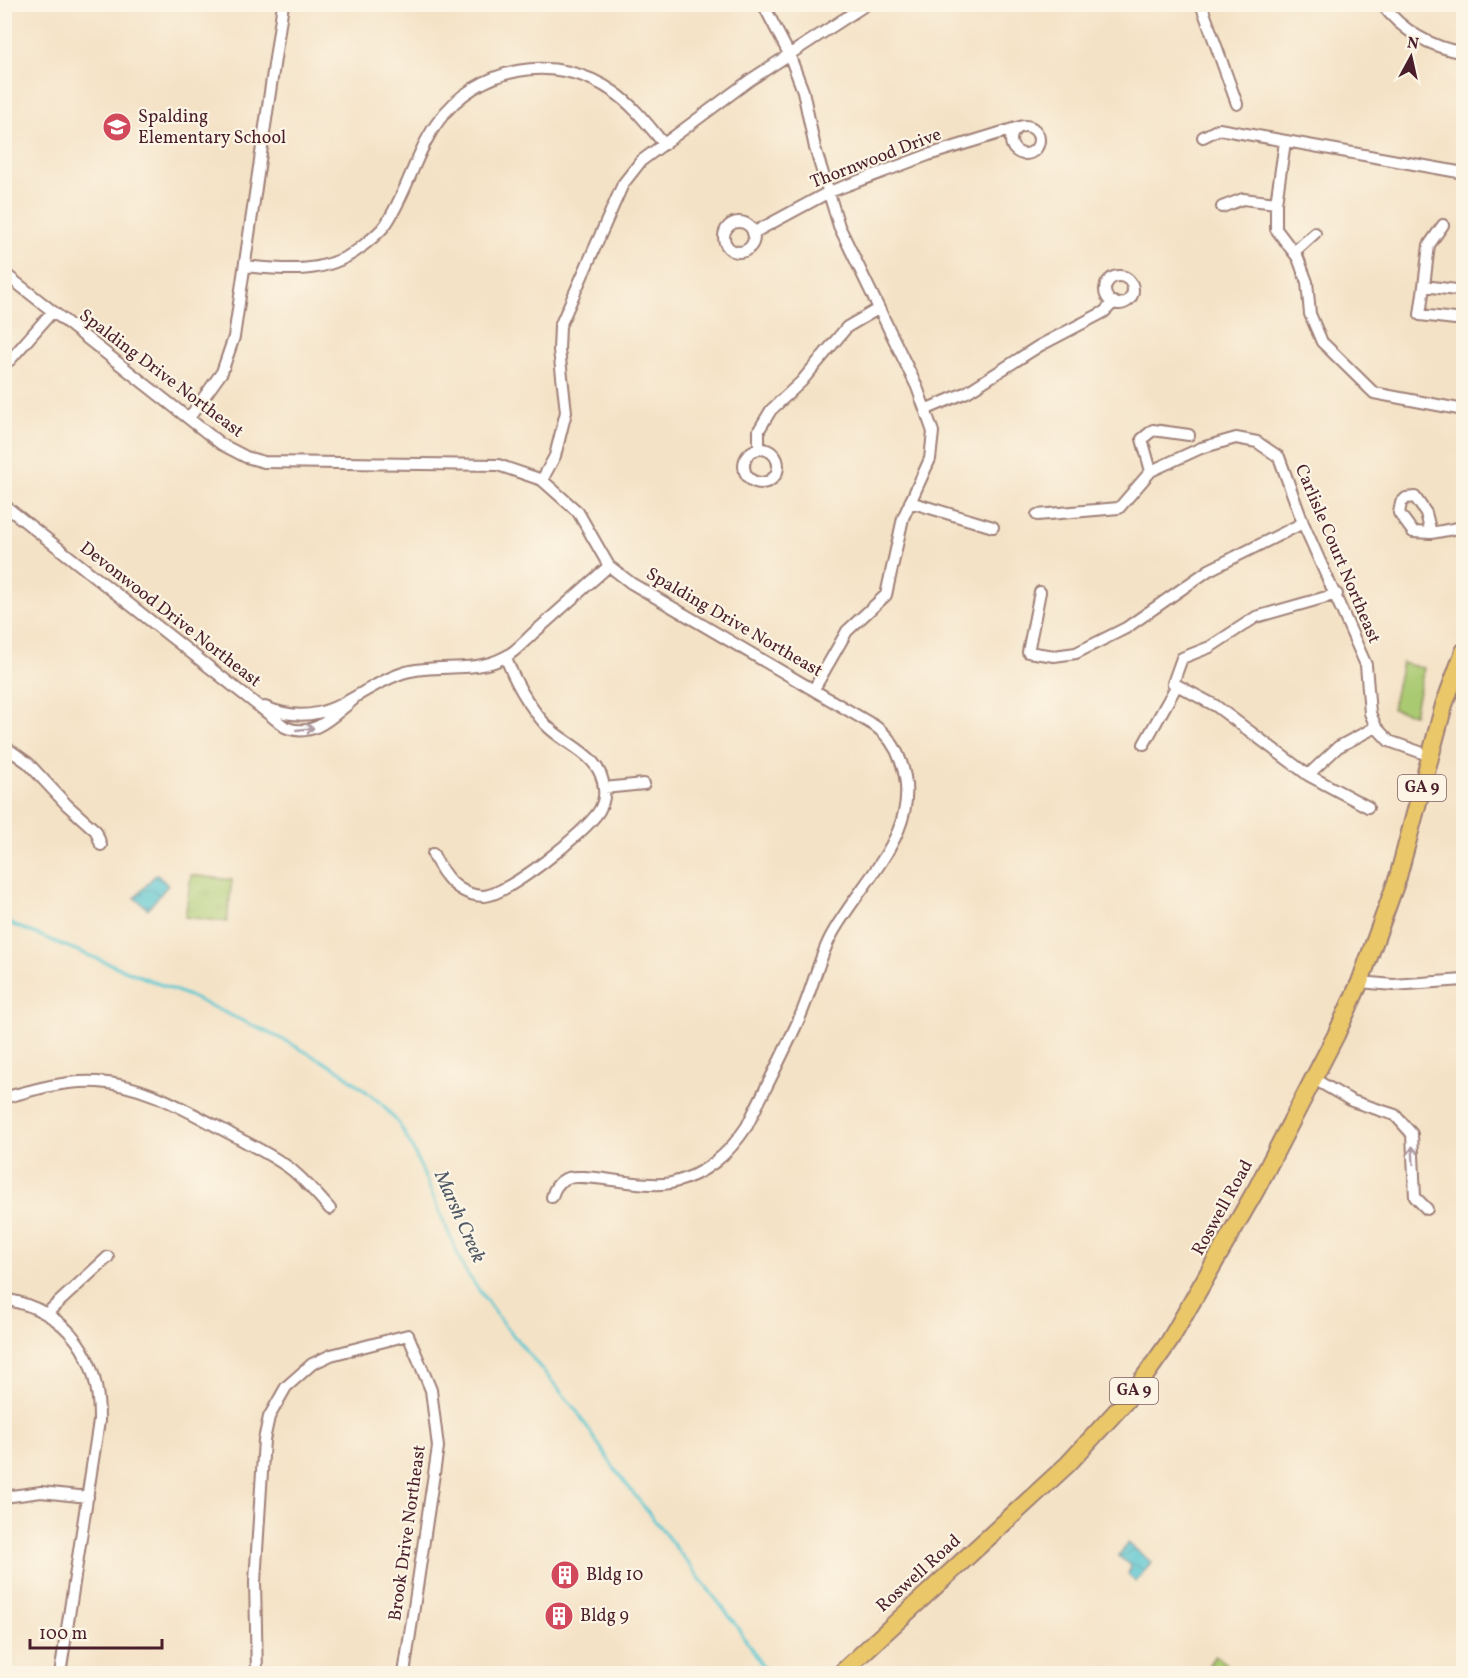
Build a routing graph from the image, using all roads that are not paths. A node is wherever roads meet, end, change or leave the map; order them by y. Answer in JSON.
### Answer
{"nodes":[{"id":1,"x":283,"y":4,"type":"edge"},
{"id":2,"x":763,"y":4,"type":"edge"},
{"id":3,"x":867,"y":4,"type":"edge"},
{"id":4,"x":1202,"y":4,"type":"edge"},
{"id":5,"x":1382,"y":4,"type":"edge"},
{"id":6,"x":1464,"y":53,"type":"edge"},
{"id":7,"x":789,"y":54,"type":"junction"},
{"id":8,"x":1237,"y":104,"type":"dead end"},
{"id":9,"x":1016,"y":128,"type":"dead end"},
{"id":10,"x":1203,"y":137,"type":"dead end"},
{"id":11,"x":1284,"y":142,"type":"junction"},
{"id":12,"x":664,"y":144,"type":"junction"},
{"id":13,"x":1464,"y":173,"type":"edge"},
{"id":14,"x":829,"y":192,"type":"junction"},
{"id":15,"x":1275,"y":203,"type":"junction"},
{"id":16,"x":1222,"y":207,"type":"dead end"},
{"id":17,"x":1443,"y":225,"type":"dead end"},
{"id":18,"x":753,"y":232,"type":"dead end"},
{"id":19,"x":1315,"y":233,"type":"dead end"},
{"id":20,"x":1294,"y":252,"type":"junction"},
{"id":21,"x":245,"y":266,"type":"junction"},
{"id":22,"x":4,"y":273,"type":"edge"},
{"id":23,"x":1424,"y":286,"type":"junction"},
{"id":24,"x":1464,"y":291,"type":"edge"},
{"id":25,"x":1114,"y":302,"type":"dead end"},
{"id":26,"x":878,"y":309,"type":"junction"},
{"id":27,"x":52,"y":312,"type":"junction"},
{"id":28,"x":1464,"y":320,"type":"edge"},
{"id":29,"x":4,"y":362,"type":"edge"},
{"id":30,"x":927,"y":409,"type":"junction"},
{"id":31,"x":1464,"y":410,"type":"edge"},
{"id":32,"x":189,"y":418,"type":"junction"},
{"id":33,"x":1189,"y":435,"type":"dead end"},
{"id":34,"x":759,"y":449,"type":"dead end"},
{"id":35,"x":1151,"y":471,"type":"junction"},
{"id":36,"x":542,"y":480,"type":"junction"},
{"id":37,"x":910,"y":502,"type":"junction"},
{"id":38,"x":4,"y":505,"type":"edge"},
{"id":39,"x":1037,"y":515,"type":"dead end"},
{"id":40,"x":1303,"y":523,"type":"junction"},
{"id":41,"x":993,"y":527,"type":"dead end"},
{"id":42,"x":1464,"y":527,"type":"edge"},
{"id":43,"x":1431,"y":533,"type":"dead end"},
{"id":44,"x":609,"y":566,"type":"junction"},
{"id":45,"x":1040,"y":591,"type":"dead end"},
{"id":46,"x":1337,"y":594,"type":"junction"},
{"id":47,"x":1464,"y":651,"type":"edge"},
{"id":48,"x":506,"y":657,"type":"junction"},
{"id":49,"x":1177,"y":686,"type":"junction"},
{"id":50,"x":814,"y":689,"type":"junction"},
{"id":51,"x":353,"y":700,"type":"junction"},
{"id":52,"x":256,"y":705,"type":"junction"},
{"id":53,"x":1376,"y":728,"type":"junction"},
{"id":54,"x":1143,"y":744,"type":"dead end"},
{"id":55,"x":4,"y":746,"type":"edge"},
{"id":56,"x":1431,"y":756,"type":"junction"},
{"id":57,"x":1308,"y":775,"type":"junction"},
{"id":58,"x":644,"y":784,"type":"dead end"},
{"id":59,"x":604,"y":788,"type":"junction"},
{"id":60,"x":1368,"y":807,"type":"dead end"},
{"id":61,"x":101,"y":845,"type":"dead end"},
{"id":62,"x":433,"y":854,"type":"dead end"},
{"id":63,"x":1464,"y":980,"type":"edge"},
{"id":64,"x":1360,"y":982,"type":"junction"},
{"id":65,"x":1314,"y":1079,"type":"junction"},
{"id":66,"x":5,"y":1097,"type":"edge"},
{"id":67,"x":552,"y":1197,"type":"dead end"},
{"id":68,"x":330,"y":1209,"type":"dead end"},
{"id":69,"x":1426,"y":1209,"type":"dead end"},
{"id":70,"x":108,"y":1257,"type":"dead end"},
{"id":71,"x":4,"y":1299,"type":"edge"},
{"id":72,"x":46,"y":1314,"type":"junction"},
{"id":73,"x":4,"y":1497,"type":"edge"},
{"id":74,"x":88,"y":1497,"type":"junction"},
{"id":75,"x":60,"y":1674,"type":"edge"},
{"id":76,"x":257,"y":1674,"type":"edge"},
{"id":77,"x":404,"y":1674,"type":"edge"},
{"id":78,"x":840,"y":1674,"type":"edge"}],
"edges":[{"from":1,"to":21,"type":"street"},
{"from":2,"to":7,"type":"street"},
{"from":3,"to":7,"type":"street"},
{"from":4,"to":8,"type":"street"},
{"from":5,"to":6,"type":"street"},
{"from":7,"to":12,"type":"street"},
{"from":7,"to":14,"type":"street"},
{"from":9,"to":14,"type":"street","name":"Thornwood Drive"},
{"from":10,"to":11,"type":"street"},
{"from":11,"to":13,"type":"street"},
{"from":11,"to":15,"type":"street"},
{"from":12,"to":21,"type":"street"},
{"from":12,"to":36,"type":"street"},
{"from":14,"to":18,"type":"street","name":"Thornwood Drive"},
{"from":14,"to":26,"type":"street"},
{"from":15,"to":16,"type":"street"},
{"from":15,"to":20,"type":"street"},
{"from":17,"to":23,"type":"street"},
{"from":19,"to":20,"type":"street"},
{"from":20,"to":31,"type":"street"},
{"from":21,"to":32,"type":"street"},
{"from":22,"to":27,"type":"street","name":"Spalding Drive Northeast"},
{"from":23,"to":24,"type":"street"},
{"from":23,"to":28,"type":"street"},
{"from":25,"to":30,"type":"street"},
{"from":26,"to":30,"type":"street"},
{"from":26,"to":34,"type":"street"},
{"from":27,"to":29,"type":"street"},
{"from":27,"to":32,"type":"street","name":"Spalding Drive Northeast"},
{"from":30,"to":37,"type":"street"},
{"from":32,"to":36,"type":"street","name":"Spalding Drive Northeast"},
{"from":33,"to":35,"type":"street"},
{"from":35,"to":39,"type":"street","name":"Carlisle Court Northeast"},
{"from":35,"to":40,"type":"street","name":"Carlisle Court Northeast"},
{"from":36,"to":44,"type":"street","name":"Spalding Drive Northeast"},
{"from":37,"to":41,"type":"street"},
{"from":37,"to":50,"type":"street"},
{"from":38,"to":52,"type":"street","name":"Devonwood Drive Northeast"},
{"from":40,"to":45,"type":"street"},
{"from":40,"to":46,"type":"street","name":"Carlisle Court Northeast"},
{"from":42,"to":43,"type":"street"},
{"from":44,"to":48,"type":"street","name":"Devonwood Drive Northeast"},
{"from":44,"to":50,"type":"street","name":"Spalding Drive Northeast"},
{"from":46,"to":49,"type":"street"},
{"from":46,"to":53,"type":"street","name":"Carlisle Court Northeast"},
{"from":47,"to":56,"type":"main road","name":"Roswell Road","number":"GA 9"},
{"from":48,"to":51,"type":"street","name":"Devonwood Drive Northeast"},
{"from":48,"to":59,"type":"street"},
{"from":49,"to":54,"type":"street"},
{"from":49,"to":57,"type":"street"},
{"from":50,"to":67,"type":"street","name":"Spalding Drive Northeast"},
{"from":51,"to":52,"type":"street","name":"Devonwood Drive Northeast"},
{"from":52,"to":51,"type":"street","one_way":true},
{"from":53,"to":56,"type":"street"},
{"from":53,"to":57,"type":"street"},
{"from":55,"to":61,"type":"street"},
{"from":56,"to":64,"type":"main road","name":"Roswell Road","number":"GA 9"},
{"from":57,"to":60,"type":"street"},
{"from":58,"to":59,"type":"street"},
{"from":59,"to":62,"type":"street"},
{"from":63,"to":64,"type":"street"},
{"from":64,"to":65,"type":"main road","name":"Roswell Road","number":"GA 9"},
{"from":69,"to":65,"type":"street","one_way":true},
{"from":65,"to":78,"type":"main road","name":"Roswell Road","number":"GA 9"},
{"from":66,"to":68,"type":"street"},
{"from":70,"to":72,"type":"street"},
{"from":71,"to":72,"type":"street"},
{"from":72,"to":74,"type":"street"},
{"from":73,"to":74,"type":"street"},
{"from":74,"to":75,"type":"street"},
{"from":76,"to":77,"type":"street","name":"Brook Drive Northeast"}]}
